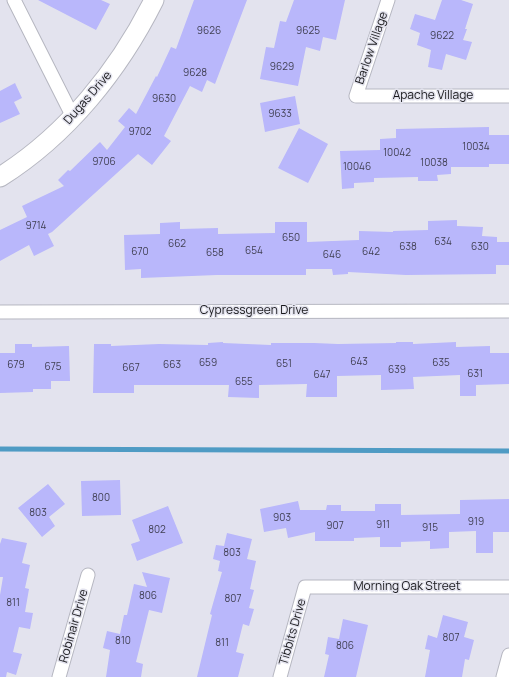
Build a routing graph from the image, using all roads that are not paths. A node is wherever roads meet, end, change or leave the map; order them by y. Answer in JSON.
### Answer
{"nodes":[{"id":1,"x":14,"y":0,"type":"edge"},
{"id":2,"x":154,"y":0,"type":"edge"},
{"id":3,"x":388,"y":0,"type":"edge"},
{"id":4,"x":356,"y":96,"type":"joint"},
{"id":5,"x":509,"y":96,"type":"edge"},
{"id":6,"x":73,"y":117,"type":"junction"},
{"id":7,"x":0,"y":177,"type":"edge"},
{"id":8,"x":509,"y":311,"type":"edge"},
{"id":9,"x":0,"y":312,"type":"edge"},
{"id":10,"x":88,"y":574,"type":"dead end"},
{"id":11,"x":305,"y":587,"type":"joint"},
{"id":12,"x":509,"y":587,"type":"edge"},
{"id":13,"x":509,"y":655,"type":"edge"},
{"id":14,"x":59,"y":677,"type":"edge"},
{"id":15,"x":280,"y":677,"type":"edge"},
{"id":16,"x":503,"y":677,"type":"edge"}],
"edges":[{"from":1,"to":6,"type":"street"},
{"from":2,"to":6,"type":"street","name":"Dugas Drive"},
{"from":3,"to":4,"type":"street","name":"Barlow Village"},
{"from":4,"to":5,"type":"street","name":"Apache Village"},
{"from":6,"to":7,"type":"street","name":"Dugas Drive"},
{"from":8,"to":9,"type":"street","name":"Cypressgreen Drive"},
{"from":10,"to":14,"type":"street","name":"Robinair Drive"},
{"from":11,"to":12,"type":"street","name":"Morning Oak Street"},
{"from":11,"to":15,"type":"street","name":"Tibbits Drive"},
{"from":13,"to":16,"type":"street"}]}
